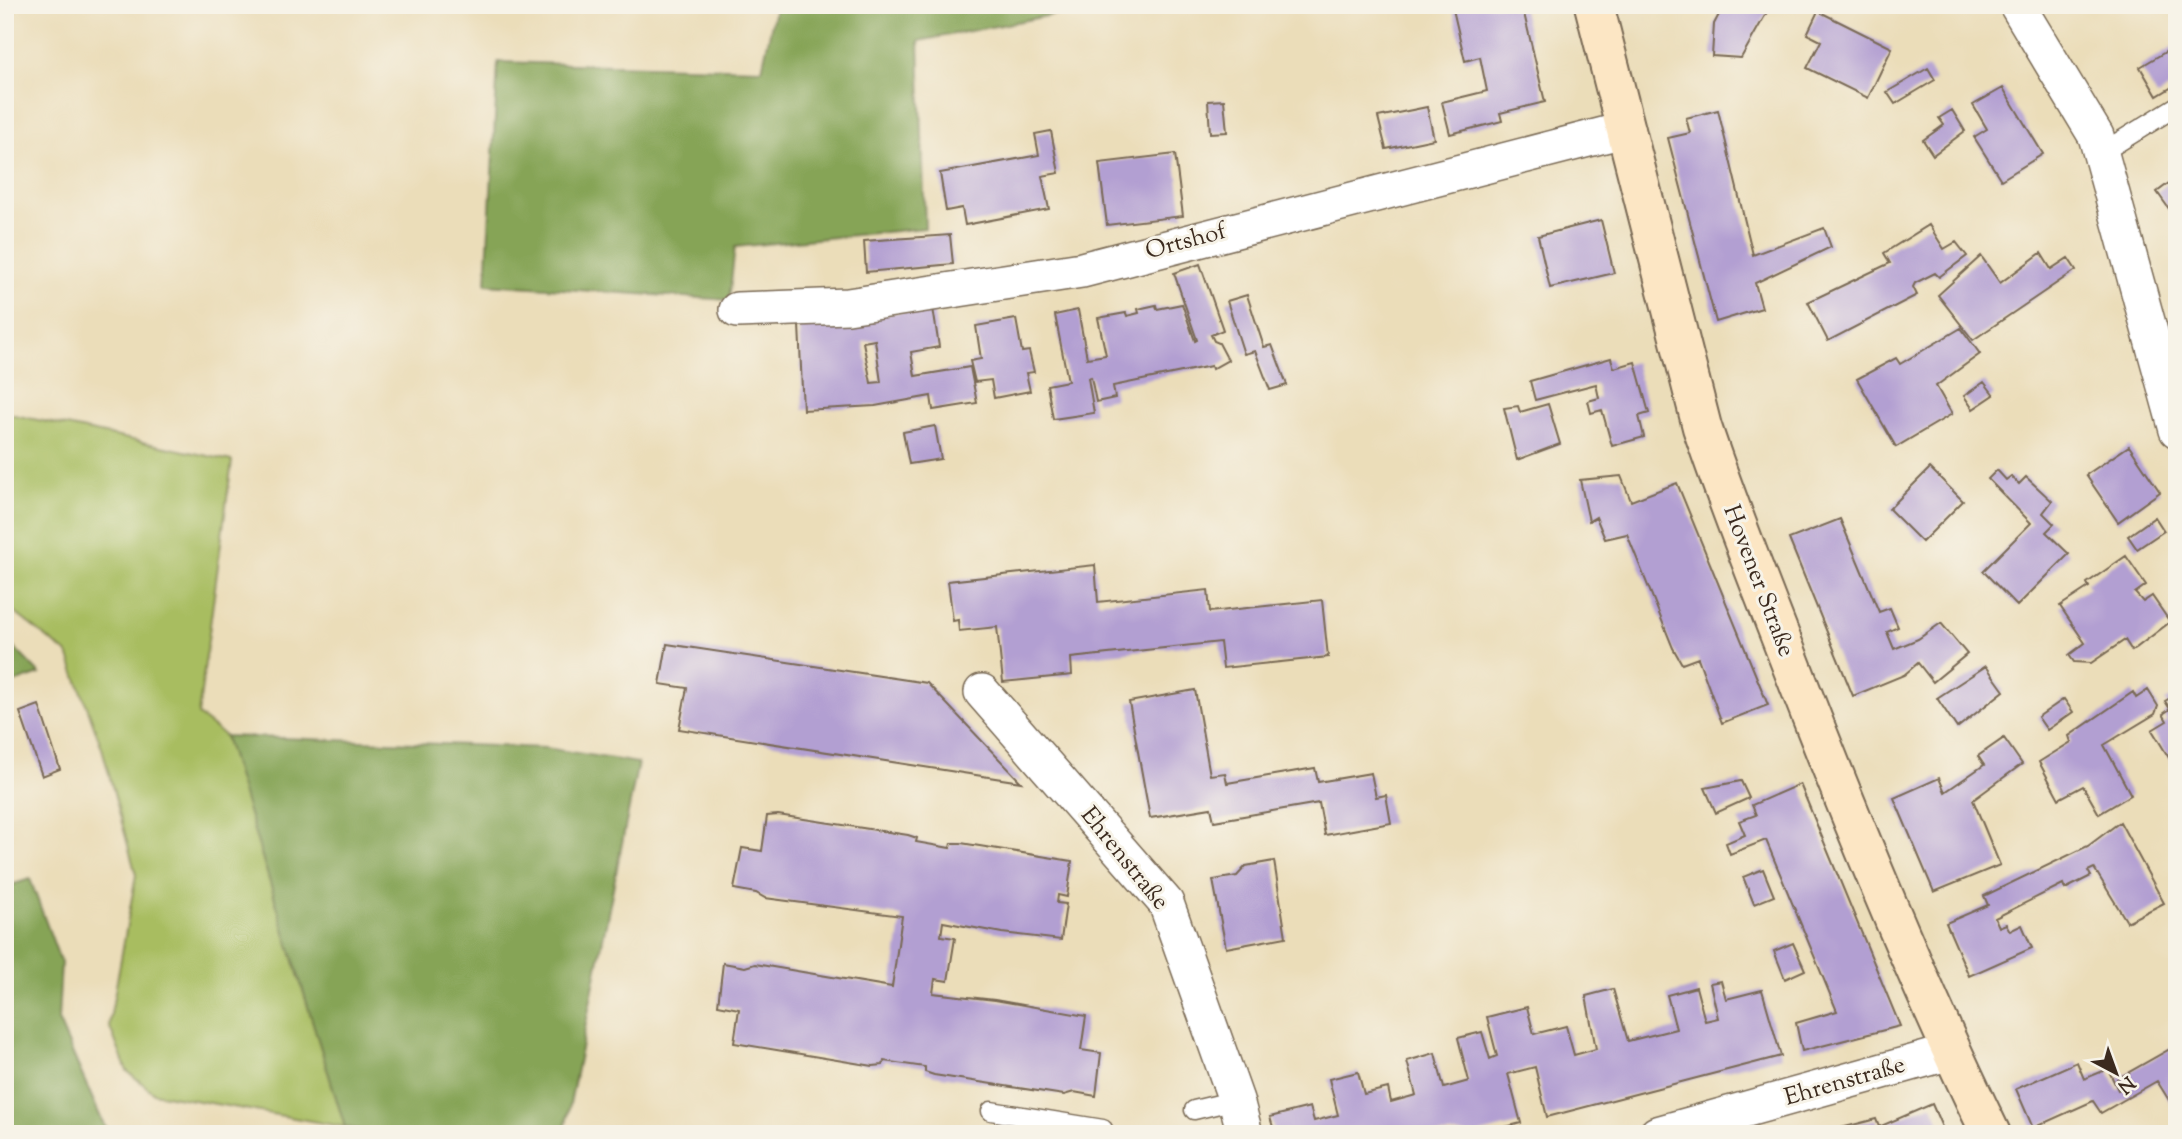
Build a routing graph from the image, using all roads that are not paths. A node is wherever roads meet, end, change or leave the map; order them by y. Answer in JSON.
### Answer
{"nodes":[{"id":1,"x":1594,"y":5,"type":"edge"},
{"id":2,"x":2017,"y":5,"type":"edge"},
{"id":3,"x":2177,"y":106,"type":"edge"},
{"id":4,"x":1627,"y":129,"type":"junction"},
{"id":5,"x":2101,"y":153,"type":"junction"},
{"id":6,"x":737,"y":310,"type":"dead end"},
{"id":7,"x":2177,"y":430,"type":"edge"},
{"id":8,"x":982,"y":692,"type":"dead end"},
{"id":9,"x":1951,"y":1052,"type":"junction"},
{"id":10,"x":1236,"y":1100,"type":"junction"},
{"id":11,"x":1194,"y":1110,"type":"dead end"},
{"id":12,"x":991,"y":1111,"type":"dead end"},
{"id":13,"x":1103,"y":1129,"type":"dead end"},
{"id":14,"x":1245,"y":1134,"type":"edge"},
{"id":15,"x":1657,"y":1134,"type":"edge"},
{"id":16,"x":1991,"y":1134,"type":"edge"}],
"edges":[{"from":1,"to":4,"type":"street","name":"Hovener Straße"},
{"from":2,"to":5,"type":"street"},
{"from":3,"to":5,"type":"lane"},
{"from":4,"to":6,"type":"street","name":"Ortshof"},
{"from":4,"to":9,"type":"street","name":"Hovener Straße"},
{"from":5,"to":7,"type":"street"},
{"from":8,"to":10,"type":"street","name":"Ehrenstraße"},
{"from":9,"to":15,"type":"street","name":"Ehrenstraße"},
{"from":9,"to":16,"type":"street","name":"Hovener Straße"},
{"from":10,"to":11,"type":"lane"},
{"from":10,"to":14,"type":"street","name":"Ehrenstraße"},
{"from":12,"to":13,"type":"lane"}]}
